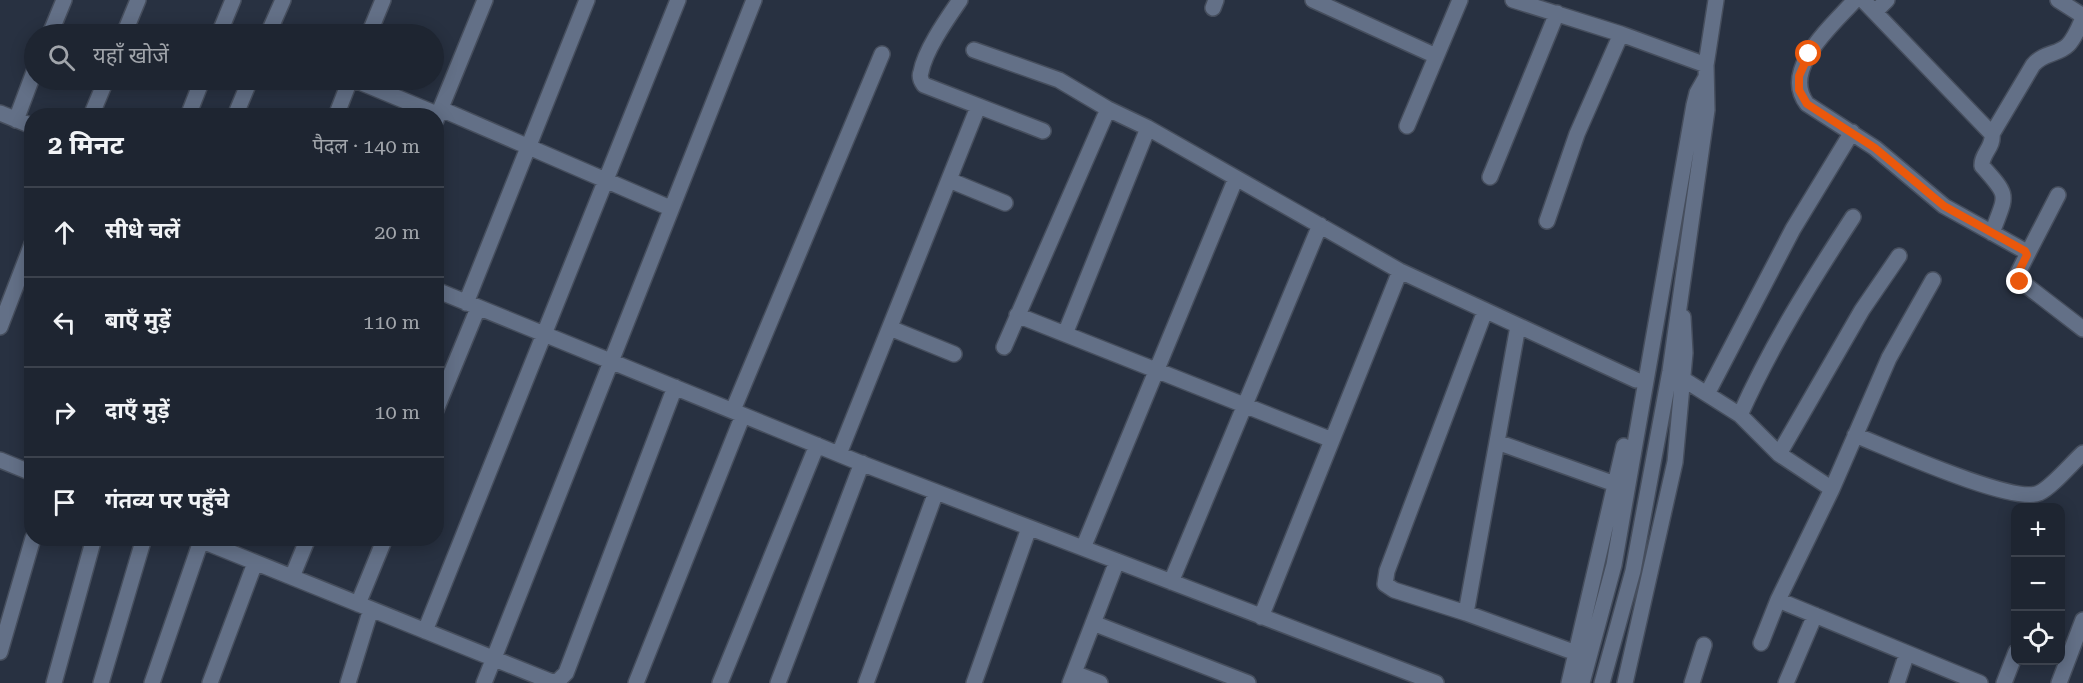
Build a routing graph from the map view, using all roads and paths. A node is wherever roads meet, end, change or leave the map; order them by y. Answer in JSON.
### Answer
{"nodes":[{"id":1,"x":64,"y":0,"type":"edge"},
{"id":2,"x":138,"y":0,"type":"edge"},
{"id":3,"x":233,"y":0,"type":"edge"},
{"id":4,"x":283,"y":0,"type":"edge"},
{"id":5,"x":383,"y":0,"type":"edge"},
{"id":6,"x":485,"y":0,"type":"edge"},
{"id":7,"x":587,"y":0,"type":"edge"},
{"id":8,"x":678,"y":0,"type":"edge"},
{"id":9,"x":754,"y":0,"type":"edge"},
{"id":10,"x":1313,"y":0,"type":"edge"},
{"id":11,"x":1460,"y":0,"type":"edge"},
{"id":12,"x":1716,"y":0,"type":"edge"},
{"id":13,"x":1855,"y":0,"type":"edge"},
{"id":14,"x":1863,"y":0,"type":"edge"},
{"id":15,"x":1887,"y":0,"type":"edge"},
{"id":16,"x":2058,"y":0,"type":"edge"},
{"id":17,"x":956,"y":1,"type":"edge"},
{"id":18,"x":1519,"y":1,"type":"edge"},
{"id":19,"x":1875,"y":12,"type":"junction"},
{"id":20,"x":1557,"y":13,"type":"junction"},
{"id":21,"x":2083,"y":17,"type":"edge"},
{"id":22,"x":54,"y":24,"type":"edge"},
{"id":23,"x":128,"y":24,"type":"edge"},
{"id":24,"x":223,"y":24,"type":"edge"},
{"id":25,"x":272,"y":24,"type":"edge"},
{"id":26,"x":373,"y":24,"type":"edge"},
{"id":27,"x":1621,"y":34,"type":"junction"},
{"id":28,"x":974,"y":50,"type":"dead end"},
{"id":29,"x":882,"y":54,"type":"dead end"},
{"id":30,"x":1436,"y":56,"type":"junction"},
{"id":31,"x":1705,"y":72,"type":"junction"},
{"id":32,"x":27,"y":90,"type":"edge"},
{"id":33,"x":102,"y":90,"type":"edge"},
{"id":34,"x":198,"y":90,"type":"edge"},
{"id":35,"x":246,"y":90,"type":"edge"},
{"id":36,"x":346,"y":90,"type":"edge"},
{"id":37,"x":379,"y":90,"type":"edge"},
{"id":38,"x":978,"y":107,"type":"junction"},
{"id":39,"x":95,"y":108,"type":"edge"},
{"id":40,"x":191,"y":108,"type":"edge"},
{"id":41,"x":238,"y":108,"type":"edge"},
{"id":42,"x":339,"y":108,"type":"edge"},
{"id":43,"x":422,"y":108,"type":"edge"},
{"id":44,"x":442,"y":108,"type":"edge"},
{"id":45,"x":1108,"y":109,"type":"junction"},
{"id":46,"x":0,"y":113,"type":"edge"},
{"id":47,"x":444,"y":117,"type":"edge"},
{"id":48,"x":16,"y":120,"type":"junction"},
{"id":49,"x":24,"y":123,"type":"edge"},
{"id":50,"x":1407,"y":126,"type":"dead end"},
{"id":51,"x":1148,"y":128,"type":"junction"},
{"id":52,"x":1043,"y":131,"type":"dead end"},
{"id":53,"x":1852,"y":132,"type":"junction"},
{"id":54,"x":1992,"y":134,"type":"junction"},
{"id":55,"x":528,"y":148,"type":"junction"},
{"id":56,"x":1236,"y":177,"type":"junction"},
{"id":57,"x":1490,"y":177,"type":"dead end"},
{"id":58,"x":949,"y":180,"type":"junction"},
{"id":59,"x":605,"y":182,"type":"junction"},
{"id":60,"x":2058,"y":195,"type":"dead end"},
{"id":61,"x":1005,"y":203,"type":"dead end"},
{"id":62,"x":670,"y":208,"type":"junction"},
{"id":63,"x":1853,"y":217,"type":"dead end"},
{"id":64,"x":1546,"y":221,"type":"dead end"},
{"id":65,"x":1320,"y":225,"type":"junction"},
{"id":66,"x":1992,"y":234,"type":"junction"},
{"id":67,"x":1669,"y":248,"type":"junction"},
{"id":68,"x":2027,"y":255,"type":"junction"},
{"id":69,"x":1899,"y":256,"type":"dead end"},
{"id":70,"x":24,"y":265,"type":"edge"},
{"id":71,"x":1400,"y":271,"type":"junction"},
{"id":72,"x":1933,"y":280,"type":"dead end"},
{"id":73,"x":444,"y":293,"type":"edge"},
{"id":74,"x":1680,"y":299,"type":"junction"},
{"id":75,"x":472,"y":305,"type":"junction"},
{"id":76,"x":1485,"y":310,"type":"junction"},
{"id":77,"x":1017,"y":315,"type":"junction"},
{"id":78,"x":1518,"y":326,"type":"junction"},
{"id":79,"x":0,"y":327,"type":"edge"},
{"id":80,"x":890,"y":328,"type":"junction"},
{"id":81,"x":2083,"y":329,"type":"edge"},
{"id":82,"x":544,"y":333,"type":"junction"},
{"id":83,"x":1065,"y":334,"type":"junction"},
{"id":84,"x":1004,"y":347,"type":"dead end"},
{"id":85,"x":954,"y":354,"type":"dead end"},
{"id":86,"x":610,"y":361,"type":"junction"},
{"id":87,"x":1157,"y":369,"type":"junction"},
{"id":88,"x":1683,"y":379,"type":"junction"},
{"id":89,"x":1636,"y":380,"type":"junction"},
{"id":90,"x":444,"y":387,"type":"edge"},
{"id":91,"x":675,"y":387,"type":"junction"},
{"id":92,"x":1707,"y":394,"type":"junction"},
{"id":93,"x":1245,"y":404,"type":"junction"},
{"id":94,"x":738,"y":413,"type":"junction"},
{"id":95,"x":1740,"y":415,"type":"junction"},
{"id":96,"x":1855,"y":435,"type":"junction"},
{"id":97,"x":1332,"y":440,"type":"junction"},
{"id":98,"x":1497,"y":442,"type":"junction"},
{"id":99,"x":817,"y":445,"type":"junction"},
{"id":100,"x":2083,"y":453,"type":"edge"},
{"id":101,"x":839,"y":454,"type":"junction"},
{"id":102,"x":1779,"y":454,"type":"junction"},
{"id":103,"x":0,"y":460,"type":"edge"},
{"id":104,"x":862,"y":463,"type":"junction"},
{"id":105,"x":24,"y":470,"type":"edge"},
{"id":106,"x":1615,"y":484,"type":"junction"},
{"id":107,"x":1832,"y":489,"type":"junction"},
{"id":108,"x":936,"y":492,"type":"junction"},
{"id":109,"x":1029,"y":528,"type":"junction"},
{"id":110,"x":31,"y":546,"type":"edge"},
{"id":111,"x":92,"y":546,"type":"edge"},
{"id":112,"x":142,"y":546,"type":"edge"},
{"id":113,"x":196,"y":546,"type":"edge"},
{"id":114,"x":231,"y":546,"type":"edge"},
{"id":115,"x":305,"y":546,"type":"edge"},
{"id":116,"x":383,"y":546,"type":"edge"},
{"id":117,"x":1083,"y":548,"type":"junction"},
{"id":118,"x":1117,"y":561,"type":"junction"},
{"id":119,"x":255,"y":562,"type":"junction"},
{"id":120,"x":292,"y":577,"type":"junction"},
{"id":121,"x":1171,"y":582,"type":"junction"},
{"id":122,"x":1778,"y":600,"type":"junction"},
{"id":123,"x":365,"y":607,"type":"junction"},
{"id":124,"x":1466,"y":613,"type":"junction"},
{"id":125,"x":1815,"y":615,"type":"junction"},
{"id":126,"x":1261,"y":617,"type":"junction"},
{"id":127,"x":2083,"y":620,"type":"edge"},
{"id":128,"x":1093,"y":623,"type":"junction"},
{"id":129,"x":425,"y":631,"type":"junction"},
{"id":130,"x":1761,"y":643,"type":"dead end"},
{"id":131,"x":1704,"y":645,"type":"dead end"},
{"id":132,"x":0,"y":652,"type":"edge"},
{"id":133,"x":1576,"y":653,"type":"junction"},
{"id":134,"x":1907,"y":654,"type":"junction"},
{"id":135,"x":494,"y":659,"type":"junction"},
{"id":136,"x":2011,"y":665,"type":"edge"},
{"id":137,"x":1072,"y":678,"type":"edge"},
{"id":138,"x":1954,"y":678,"type":"edge"},
{"id":139,"x":54,"y":683,"type":"edge"},
{"id":140,"x":101,"y":683,"type":"edge"},
{"id":141,"x":152,"y":683,"type":"edge"},
{"id":142,"x":210,"y":683,"type":"edge"},
{"id":143,"x":348,"y":683,"type":"edge"},
{"id":144,"x":484,"y":683,"type":"edge"},
{"id":145,"x":636,"y":683,"type":"edge"},
{"id":146,"x":720,"y":683,"type":"edge"},
{"id":147,"x":778,"y":683,"type":"edge"},
{"id":148,"x":866,"y":683,"type":"edge"},
{"id":149,"x":974,"y":683,"type":"edge"},
{"id":150,"x":1100,"y":683,"type":"edge"},
{"id":151,"x":1248,"y":683,"type":"edge"},
{"id":152,"x":1436,"y":683,"type":"edge"},
{"id":153,"x":1569,"y":683,"type":"edge"},
{"id":154,"x":1582,"y":683,"type":"edge"},
{"id":155,"x":1602,"y":683,"type":"edge"},
{"id":156,"x":1625,"y":683,"type":"edge"},
{"id":157,"x":1692,"y":683,"type":"edge"},
{"id":158,"x":1786,"y":683,"type":"edge"},
{"id":159,"x":1897,"y":683,"type":"edge"},
{"id":160,"x":1980,"y":683,"type":"edge"},
{"id":161,"x":2004,"y":683,"type":"edge"},
{"id":162,"x":2059,"y":683,"type":"edge"}],
"edges":[{"from":1,"to":22,"type":"street"},
{"from":2,"to":23,"type":"street"},
{"from":3,"to":24,"type":"street"},
{"from":4,"to":25,"type":"street"},
{"from":5,"to":26,"type":"street"},
{"from":6,"to":44,"type":"street"},
{"from":7,"to":55,"type":"street"},
{"from":8,"to":59,"type":"street"},
{"from":9,"to":62,"type":"street"},
{"from":10,"to":30,"type":"street"},
{"from":11,"to":30,"type":"street"},
{"from":12,"to":31,"type":"street"},
{"from":13,"to":53,"type":"street"},
{"from":14,"to":19,"type":"street"},
{"from":15,"to":19,"type":"street"},
{"from":16,"to":21,"type":"street"},
{"from":17,"to":38,"type":"street"},
{"from":18,"to":20,"type":"street"},
{"from":19,"to":54,"type":"street"},
{"from":20,"to":27,"type":"street"},
{"from":20,"to":57,"type":"street"},
{"from":21,"to":54,"type":"street"},
{"from":27,"to":31,"type":"street"},
{"from":27,"to":64,"type":"street"},
{"from":28,"to":45,"type":"street"},
{"from":29,"to":94,"type":"street"},
{"from":30,"to":50,"type":"street"},
{"from":31,"to":67,"type":"street"},
{"from":31,"to":74,"type":"street"},
{"from":32,"to":48,"type":"street"},
{"from":33,"to":39,"type":"street"},
{"from":34,"to":40,"type":"street"},
{"from":35,"to":41,"type":"street"},
{"from":36,"to":42,"type":"street"},
{"from":37,"to":43,"type":"street"},
{"from":38,"to":52,"type":"street"},
{"from":38,"to":58,"type":"street"},
{"from":45,"to":51,"type":"street"},
{"from":45,"to":77,"type":"street"},
{"from":46,"to":48,"type":"street"},
{"from":47,"to":55,"type":"street"},
{"from":48,"to":49,"type":"street"},
{"from":51,"to":56,"type":"street"},
{"from":51,"to":83,"type":"street"},
{"from":53,"to":66,"type":"street"},
{"from":53,"to":92,"type":"street"},
{"from":54,"to":66,"type":"street"},
{"from":55,"to":59,"type":"street"},
{"from":55,"to":75,"type":"street"},
{"from":56,"to":65,"type":"street"},
{"from":56,"to":87,"type":"street"},
{"from":58,"to":61,"type":"street"},
{"from":58,"to":80,"type":"street"},
{"from":59,"to":62,"type":"street"},
{"from":59,"to":82,"type":"street"},
{"from":60,"to":68,"type":"street"},
{"from":62,"to":86,"type":"street"},
{"from":63,"to":95,"type":"street"},
{"from":65,"to":71,"type":"street"},
{"from":65,"to":93,"type":"street"},
{"from":66,"to":68,"type":"street"},
{"from":67,"to":89,"type":"street"},
{"from":67,"to":154,"type":"street"},
{"from":68,"to":81,"type":"street"},
{"from":69,"to":102,"type":"street"},
{"from":70,"to":79,"type":"street"},
{"from":71,"to":76,"type":"street"},
{"from":71,"to":97,"type":"street"},
{"from":72,"to":96,"type":"street"},
{"from":73,"to":75,"type":"street"},
{"from":74,"to":88,"type":"street"},
{"from":74,"to":155,"type":"street"},
{"from":75,"to":82,"type":"street"},
{"from":75,"to":90,"type":"street"},
{"from":76,"to":78,"type":"street"},
{"from":76,"to":124,"type":"street"},
{"from":77,"to":83,"type":"street"},
{"from":77,"to":84,"type":"street"},
{"from":78,"to":89,"type":"street"},
{"from":78,"to":98,"type":"street"},
{"from":80,"to":85,"type":"street"},
{"from":80,"to":101,"type":"street"},
{"from":82,"to":86,"type":"street"},
{"from":82,"to":129,"type":"street"},
{"from":83,"to":87,"type":"street"},
{"from":86,"to":91,"type":"street"},
{"from":86,"to":135,"type":"street"},
{"from":87,"to":93,"type":"street"},
{"from":87,"to":117,"type":"street"},
{"from":88,"to":92,"type":"street"},
{"from":88,"to":156,"type":"street"},
{"from":89,"to":106,"type":"street"},
{"from":91,"to":94,"type":"street"},
{"from":91,"to":135,"type":"street"},
{"from":92,"to":95,"type":"street"},
{"from":93,"to":97,"type":"street"},
{"from":93,"to":121,"type":"street"},
{"from":94,"to":99,"type":"street"},
{"from":94,"to":145,"type":"street"},
{"from":95,"to":102,"type":"street"},
{"from":96,"to":100,"type":"street"},
{"from":96,"to":107,"type":"street"},
{"from":97,"to":126,"type":"street"},
{"from":98,"to":106,"type":"street"},
{"from":98,"to":124,"type":"street"},
{"from":99,"to":101,"type":"street"},
{"from":99,"to":146,"type":"street"},
{"from":101,"to":104,"type":"street"},
{"from":102,"to":107,"type":"street"},
{"from":103,"to":105,"type":"street"},
{"from":104,"to":108,"type":"street"},
{"from":104,"to":147,"type":"street"},
{"from":106,"to":133,"type":"street"},
{"from":107,"to":122,"type":"street"},
{"from":108,"to":109,"type":"street"},
{"from":108,"to":148,"type":"street"},
{"from":109,"to":117,"type":"street"},
{"from":109,"to":149,"type":"street"},
{"from":110,"to":132,"type":"street"},
{"from":111,"to":139,"type":"street"},
{"from":112,"to":140,"type":"street"},
{"from":113,"to":141,"type":"street"},
{"from":114,"to":119,"type":"street"},
{"from":115,"to":120,"type":"street"},
{"from":116,"to":123,"type":"street"},
{"from":117,"to":118,"type":"street"},
{"from":118,"to":121,"type":"street"},
{"from":118,"to":128,"type":"street"},
{"from":119,"to":120,"type":"street"},
{"from":119,"to":142,"type":"street"},
{"from":120,"to":123,"type":"street"},
{"from":121,"to":126,"type":"street"},
{"from":122,"to":125,"type":"street"},
{"from":122,"to":130,"type":"street"},
{"from":123,"to":129,"type":"street"},
{"from":123,"to":143,"type":"street"},
{"from":124,"to":133,"type":"street"},
{"from":125,"to":134,"type":"street"},
{"from":125,"to":158,"type":"street"},
{"from":126,"to":152,"type":"street"},
{"from":127,"to":162,"type":"street"},
{"from":128,"to":137,"type":"street"},
{"from":128,"to":151,"type":"street"},
{"from":129,"to":135,"type":"street"},
{"from":131,"to":157,"type":"street"},
{"from":133,"to":153,"type":"street"},
{"from":134,"to":138,"type":"street"},
{"from":134,"to":159,"type":"street"},
{"from":135,"to":144,"type":"street"},
{"from":136,"to":161,"type":"street"},
{"from":137,"to":150,"type":"street"},
{"from":138,"to":160,"type":"street"}]}
